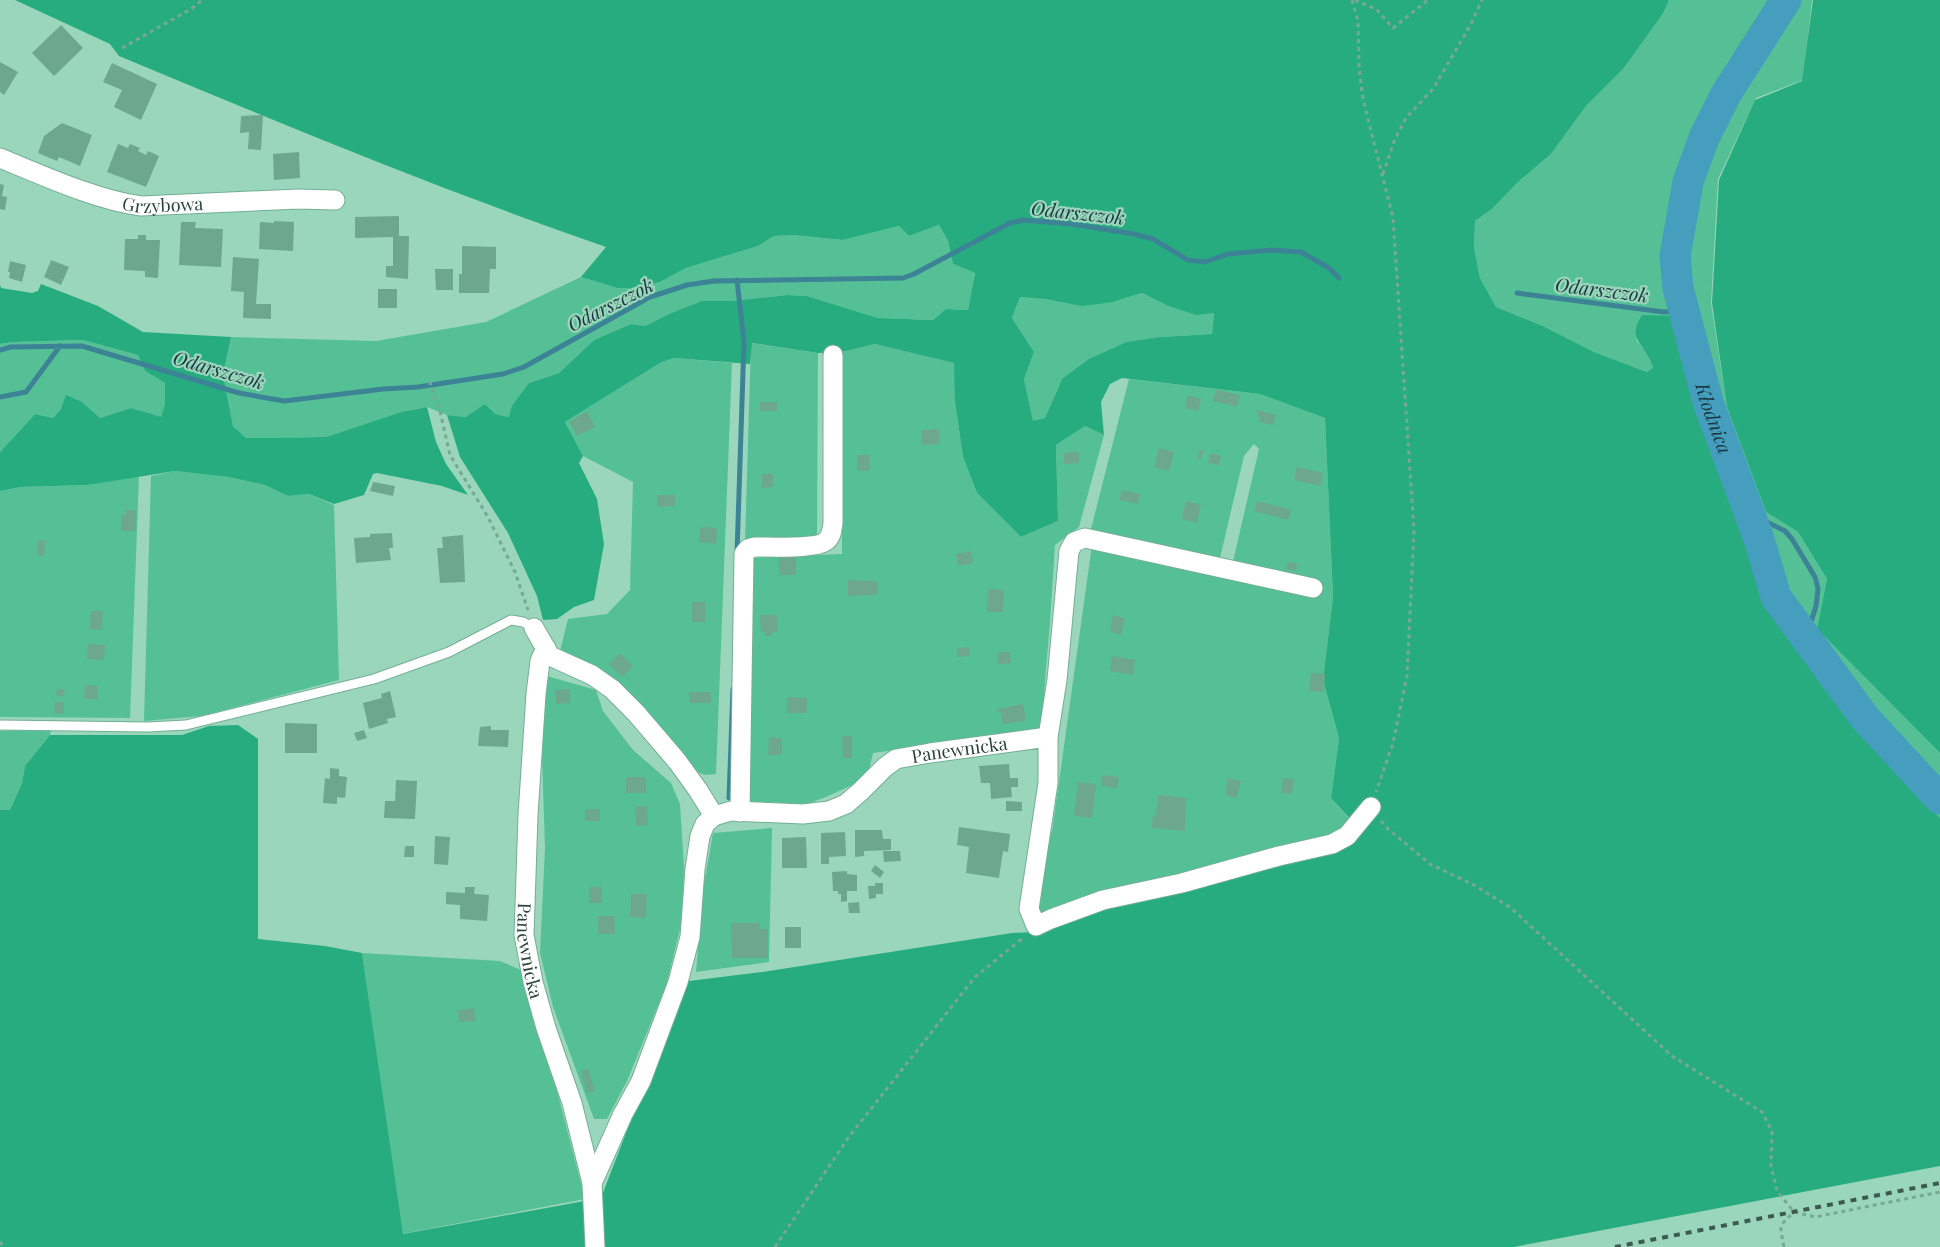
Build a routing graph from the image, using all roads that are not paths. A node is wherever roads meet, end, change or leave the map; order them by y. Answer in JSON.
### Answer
{"nodes":[{"id":1,"x":0,"y":158,"type":"edge"},
{"id":2,"x":335,"y":200,"type":"dead end"},
{"id":3,"x":833,"y":355,"type":"dead end"},
{"id":4,"x":1313,"y":588,"type":"dead end"},
{"id":5,"x":534,"y":628,"type":"joint"},
{"id":6,"x":546,"y":648,"type":"junction"},
{"id":7,"x":0,"y":725,"type":"edge"},
{"id":8,"x":1048,"y":736,"type":"junction"},
{"id":9,"x":1371,"y":807,"type":"road end"},
{"id":10,"x":740,"y":812,"type":"junction"},
{"id":11,"x":714,"y":816,"type":"junction"},
{"id":12,"x":592,"y":1183,"type":"junction"},
{"id":13,"x":595,"y":1247,"type":"edge"}],
"edges":[{"from":1,"to":2,"type":"street","name":"Grzybowa"},
{"from":3,"to":10,"type":"street"},
{"from":4,"to":8,"type":"street"},
{"from":5,"to":6,"type":"street"},
{"from":5,"to":7,"type":"lane"},
{"from":6,"to":11,"type":"street"},
{"from":6,"to":12,"type":"street","name":"Panewnicka"},
{"from":8,"to":9,"type":"street"},
{"from":8,"to":10,"type":"street","name":"Panewnicka"},
{"from":10,"to":11,"type":"street","name":"Panewnicka"},
{"from":11,"to":12,"type":"street"},
{"from":12,"to":13,"type":"street","name":"Panewnicka"}]}
